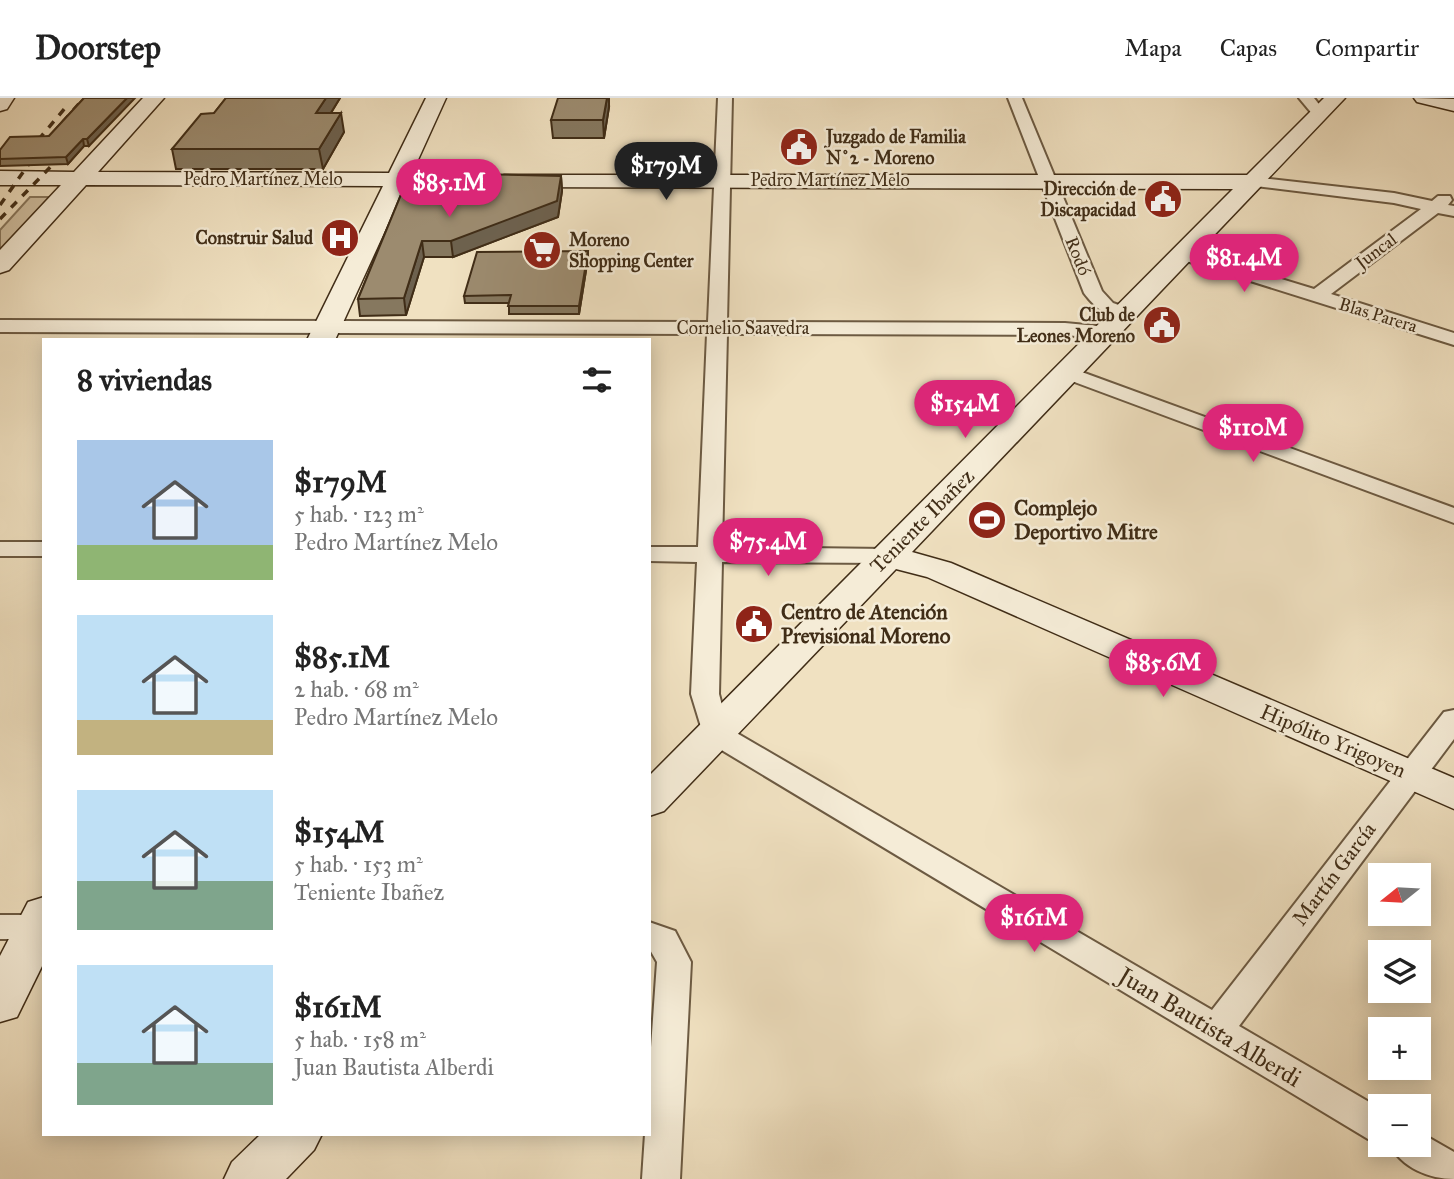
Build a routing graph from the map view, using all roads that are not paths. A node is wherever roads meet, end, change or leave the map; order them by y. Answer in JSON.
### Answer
{"nodes":[{"id":1,"x":4,"y":98,"type":"edge"},
{"id":2,"x":154,"y":98,"type":"edge"},
{"id":3,"x":436,"y":98,"type":"edge"},
{"id":4,"x":725,"y":98,"type":"edge"},
{"id":5,"x":1015,"y":98,"type":"edge"},
{"id":6,"x":1424,"y":98,"type":"edge"},
{"id":7,"x":1320,"y":103,"type":"edge"},
{"id":8,"x":0,"y":105,"type":"edge"},
{"id":9,"x":1454,"y":105,"type":"edge"},
{"id":10,"x":0,"y":178,"type":"edge"},
{"id":11,"x":78,"y":179,"type":"junction"},
{"id":12,"x":398,"y":180,"type":"junction"},
{"id":13,"x":722,"y":180,"type":"junction"},
{"id":14,"x":1048,"y":181,"type":"junction"},
{"id":15,"x":1253,"y":182,"type":"junction"},
{"id":16,"x":1454,"y":192,"type":"edge"},
{"id":17,"x":1436,"y":206,"type":"junction"},
{"id":18,"x":1454,"y":211,"type":"edge"},
{"id":19,"x":1182,"y":254,"type":"junction"},
{"id":20,"x":0,"y":265,"type":"edge"},
{"id":21,"x":1317,"y":296,"type":"junction"},
{"id":22,"x":1117,"y":323,"type":"junction"},
{"id":23,"x":0,"y":326,"type":"edge"},
{"id":24,"x":718,"y":328,"type":"junction"},
{"id":25,"x":325,"y":333,"type":"edge"},
{"id":26,"x":1454,"y":339,"type":"edge"},
{"id":27,"x":1068,"y":373,"type":"junction"},
{"id":28,"x":1454,"y":516,"type":"edge"},
{"id":29,"x":0,"y":549,"type":"edge"},
{"id":30,"x":42,"y":549,"type":"edge"},
{"id":31,"x":651,"y":554,"type":"edge"},
{"id":32,"x":710,"y":554,"type":"junction"},
{"id":33,"x":887,"y":556,"type":"junction"},
{"id":34,"x":1454,"y":719,"type":"edge"},
{"id":35,"x":715,"y":733,"type":"junction"},
{"id":36,"x":1410,"y":775,"type":"junction"},
{"id":37,"x":1454,"y":795,"type":"edge"},
{"id":38,"x":651,"y":799,"type":"edge"},
{"id":39,"x":31,"y":924,"type":"edge"},
{"id":40,"x":656,"y":938,"type":"edge"},
{"id":41,"x":0,"y":1003,"type":"edge"},
{"id":42,"x":1216,"y":1031,"type":"junction"},
{"id":43,"x":1368,"y":1120,"type":"edge"},
{"id":44,"x":294,"y":1136,"type":"edge"},
{"id":45,"x":1429,"y":1157,"type":"edge"},
{"id":46,"x":1454,"y":1172,"type":"edge"},
{"id":47,"x":251,"y":1179,"type":"edge"},
{"id":48,"x":661,"y":1179,"type":"edge"}],
"edges":[{"from":1,"to":8,"type":"street"},
{"from":2,"to":11,"type":"street"},
{"from":3,"to":12,"type":"street"},
{"from":4,"to":13,"type":"street"},
{"from":5,"to":14,"type":"street"},
{"from":6,"to":9,"type":"street"},
{"from":7,"to":15,"type":"street","name":"Teniente Ibañez"},
{"from":10,"to":11,"type":"street","name":"Pedro Martínez Melo"},
{"from":11,"to":12,"type":"street","name":"Pedro Martínez Melo"},
{"from":11,"to":20,"type":"street"},
{"from":12,"to":13,"type":"street","name":"Pedro Martínez Melo"},
{"from":12,"to":25,"type":"street"},
{"from":13,"to":14,"type":"street","name":"Pedro Martínez Melo"},
{"from":13,"to":24,"type":"street"},
{"from":14,"to":15,"type":"street","name":"Pedro Martínez Melo"},
{"from":14,"to":22,"type":"street","name":"Rodó"},
{"from":15,"to":17,"type":"street","name":"Pedro Martínez Melo"},
{"from":15,"to":19,"type":"street","name":"Teniente Ibañez"},
{"from":16,"to":17,"type":"street"},
{"from":17,"to":18,"type":"street","name":"Pedro Martínez Melo"},
{"from":17,"to":21,"type":"street","name":"Juncal"},
{"from":19,"to":21,"type":"street","name":"Blas Parera"},
{"from":19,"to":22,"type":"street","name":"Teniente Ibañez"},
{"from":21,"to":26,"type":"street","name":"Blas Parera"},
{"from":22,"to":24,"type":"street","name":"Cornelio Saavedra"},
{"from":22,"to":27,"type":"street","name":"Teniente Ibañez"},
{"from":23,"to":25,"type":"street","name":"Cornelio Saavedra"},
{"from":24,"to":25,"type":"street","name":"Cornelio Saavedra"},
{"from":24,"to":32,"type":"street"},
{"from":27,"to":28,"type":"street"},
{"from":27,"to":33,"type":"street","name":"Teniente Ibañez"},
{"from":29,"to":30,"type":"street"},
{"from":31,"to":32,"type":"street","name":"Hipólito Yrigoyen"},
{"from":32,"to":33,"type":"street","name":"Hipólito Yrigoyen"},
{"from":32,"to":35,"type":"street"},
{"from":33,"to":35,"type":"street","name":"Teniente Ibañez"},
{"from":33,"to":36,"type":"street","name":"Hipólito Yrigoyen"},
{"from":34,"to":36,"type":"street","name":"Martín García"},
{"from":35,"to":38,"type":"street","name":"Teniente Ibañez"},
{"from":35,"to":42,"type":"street","name":"Juan Bautista Alberdi"},
{"from":36,"to":37,"type":"street","name":"Hipólito Yrigoyen"},
{"from":36,"to":42,"type":"street","name":"Martín García"},
{"from":39,"to":41,"type":"street"},
{"from":40,"to":48,"type":"street"},
{"from":42,"to":43,"type":"street","name":"Juan Bautista Alberdi"},
{"from":44,"to":47,"type":"street"},
{"from":45,"to":46,"type":"street"}]}
